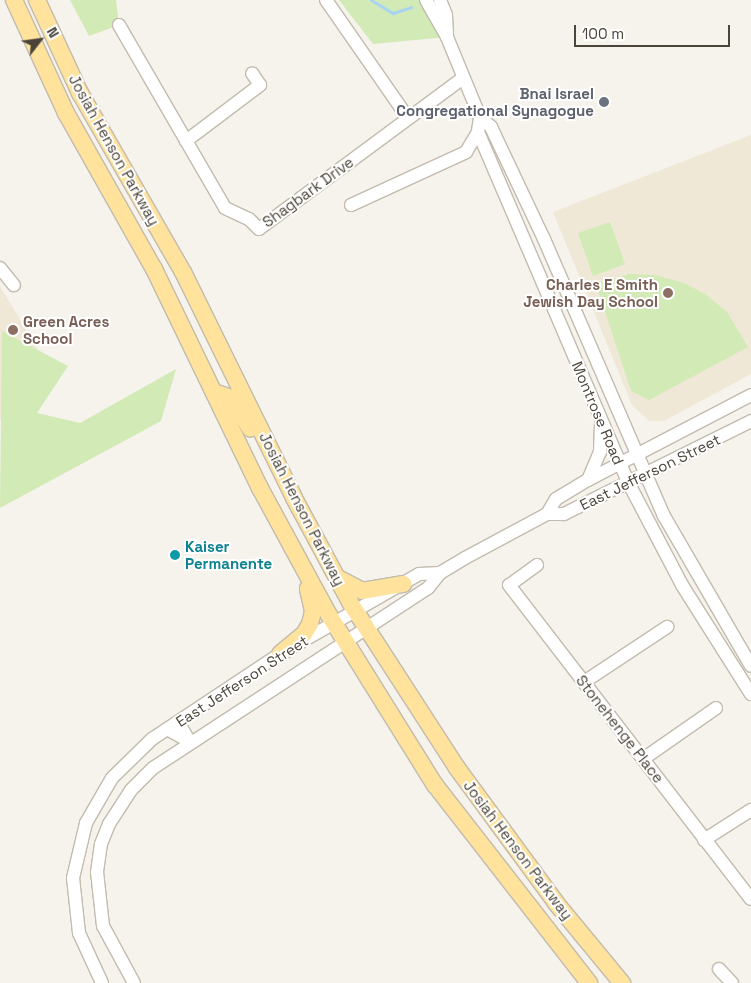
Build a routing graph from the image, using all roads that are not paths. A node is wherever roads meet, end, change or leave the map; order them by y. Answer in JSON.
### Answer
{"nodes":[{"id":1,"x":14,"y":0,"type":"edge"},
{"id":2,"x":37,"y":0,"type":"edge"},
{"id":3,"x":326,"y":0,"type":"edge"},
{"id":4,"x":426,"y":0,"type":"edge"},
{"id":5,"x":440,"y":0,"type":"edge"},
{"id":6,"x":119,"y":26,"type":"dead end"},
{"id":7,"x":447,"y":37,"type":"junction"},
{"id":8,"x":252,"y":73,"type":"dead end"},
{"id":9,"x":463,"y":78,"type":"junction"},
{"id":10,"x":480,"y":117,"type":"junction"},
{"id":11,"x":408,"y":118,"type":"junction"},
{"id":12,"x":478,"y":132,"type":"junction"},
{"id":13,"x":186,"y":142,"type":"junction"},
{"id":14,"x":466,"y":152,"type":"junction"},
{"id":15,"x":490,"y":161,"type":"junction"},
{"id":16,"x":351,"y":205,"type":"dead end"},
{"id":17,"x":0,"y":268,"type":"edge"},
{"id":18,"x":14,"y":285,"type":"dead end"},
{"id":19,"x":214,"y":392,"type":"junction"},
{"id":20,"x":751,"y":395,"type":"edge"},
{"id":21,"x":602,"y":421,"type":"junction"},
{"id":22,"x":751,"y":421,"type":"edge"},
{"id":23,"x":636,"y":454,"type":"junction"},
{"id":24,"x":620,"y":462,"type":"junction"},
{"id":25,"x":281,"y":472,"type":"junction"},
{"id":26,"x":645,"y":474,"type":"junction"},
{"id":27,"x":588,"y":480,"type":"junction"},
{"id":28,"x":628,"y":482,"type":"junction"},
{"id":29,"x":547,"y":514,"type":"junction"},
{"id":30,"x":536,"y":565,"type":"dead end"},
{"id":31,"x":303,"y":570,"type":"junction"},
{"id":32,"x":440,"y":573,"type":"junction"},
{"id":33,"x":337,"y":578,"type":"junction"},
{"id":34,"x":403,"y":584,"type":"junction"},
{"id":35,"x":356,"y":610,"type":"junction"},
{"id":36,"x":333,"y":622,"type":"junction"},
{"id":37,"x":365,"y":627,"type":"junction"},
{"id":38,"x":666,"y":627,"type":"dead end"},
{"id":39,"x":344,"y":640,"type":"junction"},
{"id":40,"x":280,"y":654,"type":"junction"},
{"id":41,"x":751,"y":666,"type":"edge"},
{"id":42,"x":584,"y":682,"type":"junction"},
{"id":43,"x":751,"y":694,"type":"edge"},
{"id":44,"x":716,"y":708,"type":"dead end"},
{"id":45,"x":178,"y":722,"type":"junction"},
{"id":46,"x":167,"y":729,"type":"junction"},
{"id":47,"x":190,"y":742,"type":"junction"},
{"id":48,"x":643,"y":759,"type":"junction"},
{"id":49,"x":751,"y":810,"type":"edge"},
{"id":50,"x":704,"y":840,"type":"junction"},
{"id":51,"x":751,"y":900,"type":"edge"},
{"id":52,"x":719,"y":969,"type":"dead end"},
{"id":53,"x":102,"y":983,"type":"edge"},
{"id":54,"x":134,"y":983,"type":"edge"},
{"id":55,"x":589,"y":983,"type":"edge"},
{"id":56,"x":622,"y":983,"type":"edge"},
{"id":57,"x":732,"y":983,"type":"edge"}],
"edges":[{"from":1,"to":19,"type":"main road","name":"Josiah Henson Parkway"},
{"from":2,"to":25,"type":"main road","name":"Josiah Henson Parkway"},
{"from":3,"to":11,"type":"street"},
{"from":4,"to":7,"type":"street","name":"Montrose Road"},
{"from":5,"to":7,"type":"street","name":"Montrose Road"},
{"from":6,"to":13,"type":"street","name":"Shagbark Drive"},
{"from":7,"to":9,"type":"street","name":"Montrose Road"},
{"from":8,"to":13,"type":"street"},
{"from":9,"to":10,"type":"street","name":"Montrose Road"},
{"from":9,"to":11,"type":"street","name":"Shagbark Drive"},
{"from":10,"to":12,"type":"street"},
{"from":10,"to":23,"type":"street","name":"Montrose Road"},
{"from":11,"to":13,"type":"street","name":"Shagbark Drive"},
{"from":12,"to":14,"type":"street"},
{"from":12,"to":15,"type":"street","name":"Montrose Road"},
{"from":14,"to":15,"type":"street"},
{"from":14,"to":16,"type":"street"},
{"from":15,"to":21,"type":"street","name":"Montrose Road"},
{"from":17,"to":18,"type":"street"},
{"from":19,"to":25,"type":"main road"},
{"from":19,"to":31,"type":"main road","name":"Josiah Henson Parkway"},
{"from":20,"to":23,"type":"street","name":"East Jefferson Street"},
{"from":21,"to":24,"type":"street","name":"Montrose Road"},
{"from":21,"to":27,"type":"street"},
{"from":22,"to":26,"type":"street","name":"East Jefferson Street"},
{"from":23,"to":24,"type":"street","name":"East Jefferson Street"},
{"from":23,"to":26,"type":"street","name":"Montrose Road"},
{"from":24,"to":27,"type":"street","name":"East Jefferson Street"},
{"from":24,"to":28,"type":"street","name":"Montrose Road"},
{"from":25,"to":33,"type":"main road","name":"Josiah Henson Parkway"},
{"from":26,"to":28,"type":"street","name":"East Jefferson Street"},
{"from":26,"to":41,"type":"street","name":"Montrose Road"},
{"from":27,"to":29,"type":"street","name":"East Jefferson Street"},
{"from":28,"to":29,"type":"street","name":"East Jefferson Street"},
{"from":28,"to":43,"type":"street","name":"Montrose Road"},
{"from":29,"to":32,"type":"street","name":"East Jefferson Street"},
{"from":30,"to":42,"type":"street","name":"Stonehenge Place"},
{"from":31,"to":36,"type":"main road","name":"Josiah Henson Parkway"},
{"from":31,"to":40,"type":"main road"},
{"from":32,"to":34,"type":"street","name":"East Jefferson Street"},
{"from":32,"to":37,"type":"street","name":"East Jefferson Street"},
{"from":33,"to":34,"type":"main road"},
{"from":33,"to":35,"type":"main road","name":"Josiah Henson Parkway"},
{"from":34,"to":35,"type":"street","name":"East Jefferson Street"},
{"from":35,"to":36,"type":"street","name":"East Jefferson Street"},
{"from":35,"to":37,"type":"main road","name":"Josiah Henson Parkway"},
{"from":36,"to":39,"type":"main road","name":"Josiah Henson Parkway"},
{"from":36,"to":40,"type":"street","name":"East Jefferson Street"},
{"from":37,"to":39,"type":"street","name":"East Jefferson Street"},
{"from":37,"to":56,"type":"main road","name":"Josiah Henson Parkway"},
{"from":38,"to":42,"type":"street"},
{"from":39,"to":47,"type":"street","name":"East Jefferson Street"},
{"from":39,"to":55,"type":"main road","name":"Josiah Henson Parkway"},
{"from":40,"to":45,"type":"street","name":"East Jefferson Street"},
{"from":42,"to":48,"type":"street","name":"Stonehenge Place"},
{"from":44,"to":48,"type":"street"},
{"from":45,"to":46,"type":"street","name":"East Jefferson Street"},
{"from":45,"to":47,"type":"street"},
{"from":46,"to":47,"type":"street"},
{"from":46,"to":53,"type":"street","name":"East Jefferson Street"},
{"from":47,"to":54,"type":"street","name":"East Jefferson Street"},
{"from":48,"to":50,"type":"street","name":"Stonehenge Place"},
{"from":49,"to":50,"type":"street"},
{"from":50,"to":51,"type":"street","name":"Stonehenge Place"},
{"from":52,"to":57,"type":"street"}]}
